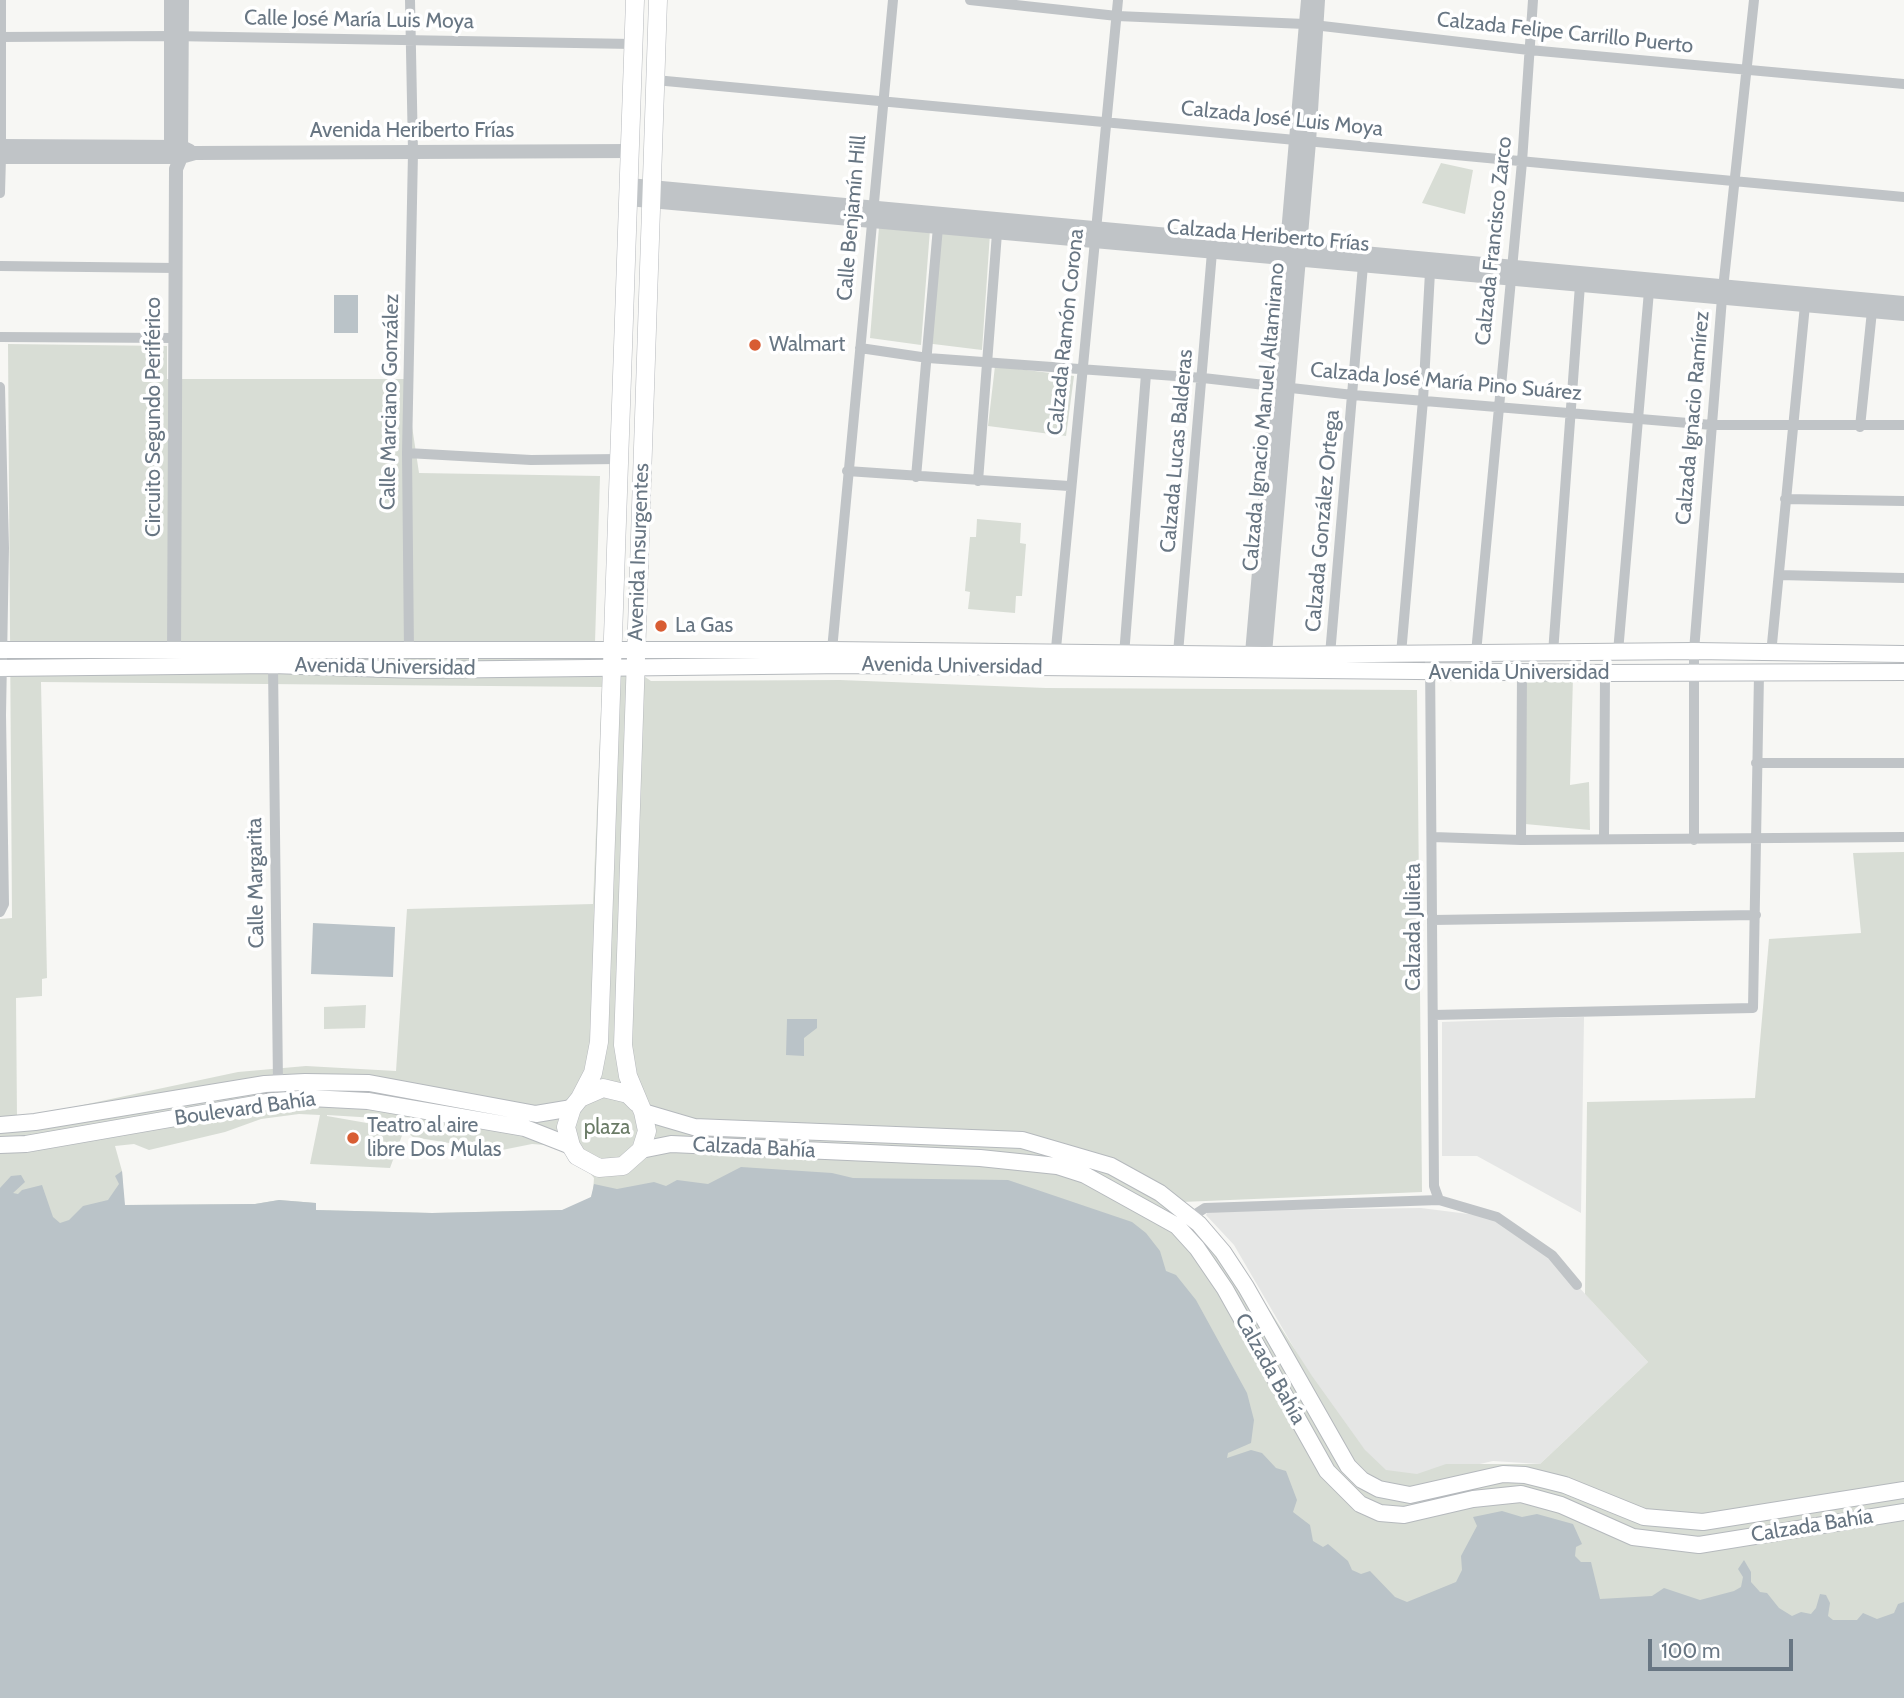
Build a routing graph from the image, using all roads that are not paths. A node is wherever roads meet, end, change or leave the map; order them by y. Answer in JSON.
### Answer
{"nodes":[{"id":1,"x":1,"y":0,"type":"edge"},
{"id":2,"x":171,"y":0,"type":"edge"},
{"id":3,"x":182,"y":0,"type":"edge"},
{"id":4,"x":410,"y":0,"type":"edge"},
{"id":5,"x":635,"y":0,"type":"edge"},
{"id":6,"x":658,"y":0,"type":"edge"},
{"id":7,"x":893,"y":0,"type":"edge"},
{"id":8,"x":970,"y":0,"type":"edge"},
{"id":9,"x":1118,"y":0,"type":"edge"},
{"id":10,"x":1308,"y":0,"type":"edge"},
{"id":11,"x":1318,"y":0,"type":"edge"},
{"id":12,"x":1533,"y":0,"type":"edge"},
{"id":13,"x":1754,"y":0,"type":"edge"},
{"id":14,"x":1117,"y":16,"type":"junction"},
{"id":15,"x":1310,"y":25,"type":"junction"},
{"id":16,"x":0,"y":37,"type":"edge"},
{"id":17,"x":176,"y":37,"type":"junction"},
{"id":18,"x":410,"y":40,"type":"junction"},
{"id":19,"x":633,"y":44,"type":"junction"},
{"id":20,"x":1529,"y":50,"type":"junction"},
{"id":21,"x":1746,"y":71,"type":"junction"},
{"id":22,"x":656,"y":80,"type":"junction"},
{"id":23,"x":1904,"y":84,"type":"edge"},
{"id":24,"x":883,"y":103,"type":"junction"},
{"id":25,"x":1105,"y":121,"type":"junction"},
{"id":26,"x":1303,"y":141,"type":"junction"},
{"id":27,"x":630,"y":151,"type":"junction"},
{"id":28,"x":1,"y":152,"type":"edge"},
{"id":29,"x":413,"y":152,"type":"junction"},
{"id":30,"x":179,"y":155,"type":"junction"},
{"id":31,"x":1522,"y":162,"type":"junction"},
{"id":32,"x":1736,"y":182,"type":"junction"},
{"id":33,"x":628,"y":192,"type":"junction"},
{"id":34,"x":0,"y":193,"type":"edge"},
{"id":35,"x":652,"y":194,"type":"junction"},
{"id":36,"x":1904,"y":197,"type":"edge"},
{"id":37,"x":871,"y":214,"type":"junction"},
{"id":38,"x":938,"y":227,"type":"junction"},
{"id":39,"x":997,"y":233,"type":"junction"},
{"id":40,"x":1095,"y":235,"type":"junction"},
{"id":41,"x":1212,"y":252,"type":"junction"},
{"id":42,"x":1293,"y":253,"type":"junction"},
{"id":43,"x":1363,"y":265,"type":"junction"},
{"id":44,"x":0,"y":266,"type":"edge"},
{"id":45,"x":176,"y":268,"type":"junction"},
{"id":46,"x":1430,"y":272,"type":"junction"},
{"id":47,"x":1510,"y":273,"type":"junction"},
{"id":48,"x":1580,"y":285,"type":"junction"},
{"id":49,"x":1649,"y":291,"type":"junction"},
{"id":50,"x":1723,"y":292,"type":"junction"},
{"id":51,"x":1904,"y":303,"type":"edge"},
{"id":52,"x":1805,"y":305,"type":"junction"},
{"id":53,"x":1872,"y":311,"type":"junction"},
{"id":54,"x":1904,"y":314,"type":"edge"},
{"id":55,"x":0,"y":337,"type":"edge"},
{"id":56,"x":176,"y":338,"type":"junction"},
{"id":57,"x":860,"y":348,"type":"junction"},
{"id":58,"x":928,"y":358,"type":"junction"},
{"id":59,"x":989,"y":362,"type":"junction"},
{"id":60,"x":1083,"y":369,"type":"junction"},
{"id":61,"x":1146,"y":374,"type":"junction"},
{"id":62,"x":1203,"y":378,"type":"junction"},
{"id":63,"x":1282,"y":386,"type":"junction"},
{"id":64,"x":0,"y":387,"type":"edge"},
{"id":65,"x":1353,"y":395,"type":"junction"},
{"id":66,"x":1423,"y":400,"type":"junction"},
{"id":67,"x":1497,"y":406,"type":"junction"},
{"id":68,"x":1570,"y":414,"type":"junction"},
{"id":69,"x":1637,"y":419,"type":"junction"},
{"id":70,"x":1,"y":424,"type":"edge"},
{"id":71,"x":1712,"y":425,"type":"junction"},
{"id":72,"x":1904,"y":425,"type":"edge"},
{"id":73,"x":1792,"y":426,"type":"junction"},
{"id":74,"x":1860,"y":427,"type":"junction"},
{"id":75,"x":407,"y":453,"type":"junction"},
{"id":76,"x":619,"y":459,"type":"junction"},
{"id":77,"x":847,"y":471,"type":"junction"},
{"id":78,"x":916,"y":477,"type":"junction"},
{"id":79,"x":978,"y":481,"type":"junction"},
{"id":80,"x":1069,"y":486,"type":"junction"},
{"id":81,"x":1786,"y":499,"type":"junction"},
{"id":82,"x":1904,"y":501,"type":"edge"},
{"id":83,"x":2,"y":548,"type":"edge"},
{"id":84,"x":1779,"y":575,"type":"junction"},
{"id":85,"x":1904,"y":578,"type":"edge"},
{"id":86,"x":1,"y":650,"type":"edge"},
{"id":87,"x":613,"y":650,"type":"junction"},
{"id":88,"x":832,"y":650,"type":"junction"},
{"id":89,"x":1694,"y":651,"type":"junction"},
{"id":90,"x":409,"y":652,"type":"junction"},
{"id":91,"x":1618,"y":652,"type":"junction"},
{"id":92,"x":1178,"y":653,"type":"junction"},
{"id":93,"x":1476,"y":653,"type":"junction"},
{"id":94,"x":1553,"y":653,"type":"junction"},
{"id":95,"x":1401,"y":654,"type":"junction"},
{"id":96,"x":1430,"y":654,"type":"junction"},
{"id":97,"x":1771,"y":654,"type":"junction"},
{"id":98,"x":1904,"y":654,"type":"edge"},
{"id":99,"x":1124,"y":655,"type":"junction"},
{"id":100,"x":1330,"y":655,"type":"junction"},
{"id":101,"x":174,"y":657,"type":"junction"},
{"id":102,"x":636,"y":659,"type":"junction"},
{"id":103,"x":1055,"y":661,"type":"junction"},
{"id":104,"x":1257,"y":662,"type":"junction"},
{"id":105,"x":274,"y":665,"type":"junction"},
{"id":106,"x":0,"y":668,"type":"edge"},
{"id":107,"x":612,"y":668,"type":"junction"},
{"id":108,"x":1522,"y":671,"type":"junction"},
{"id":109,"x":1431,"y":672,"type":"junction"},
{"id":110,"x":1904,"y":672,"type":"edge"},
{"id":111,"x":1605,"y":674,"type":"junction"},
{"id":112,"x":1692,"y":674,"type":"junction"},
{"id":113,"x":1759,"y":674,"type":"junction"},
{"id":114,"x":0,"y":715,"type":"edge"},
{"id":115,"x":1756,"y":762,"type":"junction"},
{"id":116,"x":1904,"y":763,"type":"edge"},
{"id":117,"x":1433,"y":837,"type":"junction"},
{"id":118,"x":1904,"y":837,"type":"edge"},
{"id":119,"x":1604,"y":839,"type":"junction"},
{"id":120,"x":1758,"y":839,"type":"junction"},
{"id":121,"x":1521,"y":840,"type":"junction"},
{"id":122,"x":1694,"y":840,"type":"junction"},
{"id":123,"x":606,"y":842,"type":"junction"},
{"id":124,"x":629,"y":845,"type":"junction"},
{"id":125,"x":1,"y":912,"type":"edge"},
{"id":126,"x":1756,"y":915,"type":"junction"},
{"id":127,"x":1433,"y":920,"type":"junction"},
{"id":128,"x":1433,"y":1015,"type":"junction"},
{"id":129,"x":278,"y":1083,"type":"junction"},
{"id":130,"x":281,"y":1101,"type":"junction"},
{"id":131,"x":576,"y":1103,"type":"junction"},
{"id":132,"x":640,"y":1107,"type":"junction"},
{"id":133,"x":0,"y":1125,"type":"edge"},
{"id":134,"x":0,"y":1145,"type":"edge"},
{"id":135,"x":570,"y":1146,"type":"junction"},
{"id":136,"x":641,"y":1150,"type":"junction"},
{"id":137,"x":1439,"y":1200,"type":"junction"},
{"id":138,"x":1191,"y":1217,"type":"junction"},
{"id":139,"x":1577,"y":1285,"type":"dead end"},
{"id":140,"x":1288,"y":1363,"type":"junction"},
{"id":141,"x":1271,"y":1374,"type":"junction"},
{"id":142,"x":1904,"y":1490,"type":"edge"},
{"id":143,"x":1904,"y":1512,"type":"edge"}],
"edges":[{"from":1,"to":16,"type":"street"},
{"from":2,"to":17,"type":"street"},
{"from":3,"to":17,"type":"street"},
{"from":4,"to":18,"type":"street","name":"Calle Marciano González"},
{"from":5,"to":19,"type":"main road","name":"Avenida Insurgentes"},
{"from":6,"to":22,"type":"main road","name":"Avenida Insurgentes"},
{"from":7,"to":24,"type":"street","name":"Calle Benjamín Hill"},
{"from":8,"to":14,"type":"street","name":"Calzada Felipe Carrillo Puerto"},
{"from":9,"to":14,"type":"street","name":"Calzada Ramón Corona"},
{"from":10,"to":15,"type":"street","name":"Calzada Ignacio Manuel Altamirano"},
{"from":11,"to":15,"type":"street","name":"Calzada Ignacio Manuel Altamirano"},
{"from":12,"to":20,"type":"street","name":"Calzada Francisco Zarco"},
{"from":13,"to":21,"type":"street","name":"Calzada Ignacio Ramírez"},
{"from":14,"to":15,"type":"street","name":"Calzada Felipe Carrillo Puerto"},
{"from":14,"to":25,"type":"street","name":"Calzada Ramón Corona"},
{"from":15,"to":20,"type":"street","name":"Calzada Felipe Carrillo Puerto"},
{"from":15,"to":26,"type":"street","name":"Calzada Ignacio Manuel Altamirano"},
{"from":16,"to":17,"type":"street","name":"Calle José María Luis Moya"},
{"from":16,"to":28,"type":"street"},
{"from":17,"to":18,"type":"street","name":"Calle José María Luis Moya"},
{"from":17,"to":30,"type":"street","name":"Circuito Segundo Periférico"},
{"from":18,"to":19,"type":"street","name":"Calle José María Luis Moya"},
{"from":18,"to":29,"type":"street","name":"Calle Marciano González"},
{"from":19,"to":27,"type":"main road","name":"Avenida Insurgentes"},
{"from":20,"to":21,"type":"street","name":"Calzada Felipe Carrillo Puerto"},
{"from":20,"to":31,"type":"street","name":"Calzada Francisco Zarco"},
{"from":21,"to":23,"type":"street","name":"Calzada Felipe Carrillo Puerto"},
{"from":21,"to":32,"type":"street","name":"Calzada Ignacio Ramírez"},
{"from":22,"to":24,"type":"street","name":"Calzada José Luis Moya"},
{"from":22,"to":35,"type":"main road","name":"Avenida Insurgentes"},
{"from":24,"to":25,"type":"street","name":"Calzada José Luis Moya"},
{"from":24,"to":37,"type":"street","name":"Calle Benjamín Hill"},
{"from":25,"to":26,"type":"street","name":"Calzada José Luis Moya"},
{"from":25,"to":40,"type":"street","name":"Calzada Ramón Corona"},
{"from":26,"to":31,"type":"street","name":"Calzada José Luis Moya"},
{"from":26,"to":42,"type":"street","name":"Calzada Ignacio Manuel Altamirano"},
{"from":27,"to":29,"type":"street","name":"Avenida Heriberto Frías"},
{"from":27,"to":33,"type":"main road","name":"Avenida Insurgentes"},
{"from":28,"to":30,"type":"street","name":"Avenida Heriberto Frías"},
{"from":28,"to":34,"type":"street"},
{"from":29,"to":30,"type":"street","name":"Avenida Heriberto Frías"},
{"from":29,"to":75,"type":"street","name":"Calle Marciano González"},
{"from":30,"to":45,"type":"street","name":"Circuito Segundo Periférico"},
{"from":31,"to":32,"type":"street","name":"Calzada José Luis Moya"},
{"from":31,"to":47,"type":"street","name":"Calzada Francisco Zarco"},
{"from":32,"to":36,"type":"street","name":"Calzada José Luis Moya"},
{"from":32,"to":50,"type":"street","name":"Calzada Ignacio Ramírez"},
{"from":33,"to":35,"type":"street","name":"Calzada Heriberto Frías"},
{"from":33,"to":76,"type":"main road","name":"Avenida Insurgentes"},
{"from":35,"to":37,"type":"street","name":"Calzada Heriberto Frías"},
{"from":35,"to":102,"type":"main road","name":"Avenida Insurgentes"},
{"from":37,"to":38,"type":"street","name":"Calzada Heriberto Frías"},
{"from":37,"to":40,"type":"street","name":"Calzada Heriberto Frías"},
{"from":37,"to":57,"type":"street","name":"Calle Benjamín Hill"},
{"from":38,"to":39,"type":"street","name":"Calzada Heriberto Frías"},
{"from":38,"to":58,"type":"street"},
{"from":39,"to":40,"type":"street","name":"Calzada Heriberto Frías"},
{"from":39,"to":59,"type":"street"},
{"from":40,"to":41,"type":"street","name":"Calzada Heriberto Frías"},
{"from":40,"to":42,"type":"street","name":"Calzada Heriberto Frías"},
{"from":40,"to":60,"type":"street","name":"Calzada Ramón Corona"},
{"from":41,"to":42,"type":"street","name":"Calzada Heriberto Frías"},
{"from":41,"to":62,"type":"street","name":"Calzada Lucas Balderas"},
{"from":42,"to":43,"type":"street","name":"Calzada Heriberto Frías"},
{"from":42,"to":47,"type":"street","name":"Calzada Heriberto Frías"},
{"from":42,"to":63,"type":"street","name":"Calzada Ignacio Manuel Altamirano"},
{"from":43,"to":46,"type":"street","name":"Calzada Heriberto Frías"},
{"from":43,"to":65,"type":"street","name":"Calzada González Ortega"},
{"from":44,"to":45,"type":"street"},
{"from":45,"to":56,"type":"street","name":"Circuito Segundo Periférico"},
{"from":46,"to":47,"type":"street","name":"Calzada Heriberto Frías"},
{"from":46,"to":66,"type":"street"},
{"from":47,"to":48,"type":"street","name":"Calzada Heriberto Frías"},
{"from":47,"to":50,"type":"street","name":"Calzada Heriberto Frías"},
{"from":47,"to":67,"type":"street","name":"Calzada Francisco Zarco"},
{"from":48,"to":49,"type":"street","name":"Calzada Heriberto Frías"},
{"from":48,"to":68,"type":"street"},
{"from":49,"to":50,"type":"street","name":"Calzada Heriberto Frías"},
{"from":49,"to":69,"type":"street"},
{"from":50,"to":51,"type":"street","name":"Calzada Heriberto Frías"},
{"from":50,"to":52,"type":"street","name":"Calzada Heriberto Frías"},
{"from":50,"to":71,"type":"street","name":"Calzada Ignacio Ramírez"},
{"from":52,"to":53,"type":"street","name":"Calzada Heriberto Frías"},
{"from":52,"to":73,"type":"street"},
{"from":53,"to":54,"type":"street","name":"Calzada Heriberto Frías"},
{"from":53,"to":74,"type":"street"},
{"from":55,"to":56,"type":"street"},
{"from":56,"to":101,"type":"street","name":"Circuito Segundo Periférico"},
{"from":57,"to":58,"type":"street","name":"Calzada José María Pino Suárez"},
{"from":57,"to":77,"type":"street","name":"Calle Benjamín Hill"},
{"from":58,"to":59,"type":"street","name":"Calzada José María Pino Suárez"},
{"from":58,"to":78,"type":"street"},
{"from":59,"to":60,"type":"street","name":"Calzada José María Pino Suárez"},
{"from":59,"to":79,"type":"street"},
{"from":60,"to":61,"type":"street","name":"Calzada José María Pino Suárez"},
{"from":60,"to":80,"type":"street","name":"Calzada Ramón Corona"},
{"from":61,"to":62,"type":"street","name":"Calzada José María Pino Suárez"},
{"from":61,"to":99,"type":"street"},
{"from":62,"to":63,"type":"street","name":"Calzada José María Pino Suárez"},
{"from":62,"to":92,"type":"street","name":"Calzada Lucas Balderas"},
{"from":63,"to":65,"type":"street","name":"Calzada José María Pino Suárez"},
{"from":63,"to":104,"type":"street","name":"Calzada Ignacio Manuel Altamirano"},
{"from":64,"to":70,"type":"street"},
{"from":65,"to":66,"type":"street","name":"Calzada José María Pino Suárez"},
{"from":65,"to":100,"type":"street","name":"Calzada González Ortega"},
{"from":66,"to":67,"type":"street","name":"Calzada José María Pino Suárez"},
{"from":66,"to":95,"type":"street"},
{"from":67,"to":68,"type":"street","name":"Calzada José María Pino Suárez"},
{"from":67,"to":93,"type":"street","name":"Calzada Francisco Zarco"},
{"from":68,"to":69,"type":"street","name":"Calzada José María Pino Suárez"},
{"from":68,"to":94,"type":"street"},
{"from":69,"to":71,"type":"street","name":"Calzada José María Pino Suárez"},
{"from":69,"to":91,"type":"street"},
{"from":70,"to":83,"type":"street"},
{"from":71,"to":73,"type":"street","name":"Calzada José María Pino Suárez"},
{"from":71,"to":89,"type":"street","name":"Calzada Ignacio Ramírez"},
{"from":72,"to":74,"type":"street","name":"Calzada José María Pino Suárez"},
{"from":73,"to":74,"type":"street","name":"Calzada José María Pino Suárez"},
{"from":73,"to":81,"type":"street"},
{"from":75,"to":76,"type":"street"},
{"from":75,"to":90,"type":"street","name":"Calle Marciano González"},
{"from":76,"to":87,"type":"main road","name":"Avenida Insurgentes"},
{"from":77,"to":78,"type":"street"},
{"from":77,"to":88,"type":"street","name":"Calle Benjamín Hill"},
{"from":78,"to":79,"type":"street"},
{"from":79,"to":80,"type":"street"},
{"from":80,"to":103,"type":"street","name":"Calzada Ramón Corona"},
{"from":81,"to":82,"type":"street"},
{"from":81,"to":84,"type":"street"},
{"from":83,"to":86,"type":"street"},
{"from":84,"to":85,"type":"street"},
{"from":84,"to":97,"type":"street"},
{"from":86,"to":101,"type":"main road","name":"Avenida Universidad"},
{"from":86,"to":106,"type":"street"},
{"from":87,"to":90,"type":"main road","name":"Avenida Universidad"},
{"from":87,"to":102,"type":"main road","name":"Avenida Universidad"},
{"from":87,"to":107,"type":"main road","name":"Avenida Insurgentes"},
{"from":88,"to":102,"type":"main road","name":"Avenida Universidad"},
{"from":88,"to":103,"type":"main road","name":"Avenida Universidad"},
{"from":89,"to":91,"type":"main road","name":"Avenida Universidad"},
{"from":89,"to":97,"type":"main road","name":"Avenida Universidad"},
{"from":89,"to":112,"type":"street","name":"Calzada Ignacio Ramírez"},
{"from":90,"to":101,"type":"main road","name":"Avenida Universidad"},
{"from":91,"to":94,"type":"main road","name":"Avenida Universidad"},
{"from":92,"to":99,"type":"main road","name":"Avenida Universidad"},
{"from":92,"to":104,"type":"main road","name":"Avenida Universidad"},
{"from":93,"to":94,"type":"main road","name":"Avenida Universidad"},
{"from":93,"to":96,"type":"main road","name":"Avenida Universidad"},
{"from":95,"to":96,"type":"main road","name":"Avenida Universidad"},
{"from":95,"to":100,"type":"main road","name":"Avenida Universidad"},
{"from":96,"to":109,"type":"street","name":"Calzada Julieta"},
{"from":97,"to":98,"type":"main road","name":"Avenida Universidad"},
{"from":99,"to":103,"type":"main road","name":"Avenida Universidad"},
{"from":100,"to":104,"type":"main road","name":"Avenida Universidad"},
{"from":101,"to":105,"type":"main road","name":"Avenida Universidad"},
{"from":101,"to":106,"type":"main road","name":"Avenida Universidad"},
{"from":102,"to":103,"type":"main road","name":"Avenida Universidad"},
{"from":102,"to":107,"type":"main road","name":"Avenida Universidad"},
{"from":102,"to":124,"type":"main road","name":"Avenida Insurgentes"},
{"from":103,"to":104,"type":"main road","name":"Avenida Universidad"},
{"from":104,"to":109,"type":"main road","name":"Avenida Universidad"},
{"from":105,"to":107,"type":"main road","name":"Avenida Universidad"},
{"from":105,"to":129,"type":"street","name":"Calle Margarita"},
{"from":106,"to":114,"type":"street"},
{"from":107,"to":123,"type":"main road","name":"Avenida Insurgentes"},
{"from":108,"to":109,"type":"main road","name":"Avenida Universidad"},
{"from":108,"to":111,"type":"main road","name":"Avenida Universidad"},
{"from":108,"to":121,"type":"street"},
{"from":109,"to":117,"type":"street","name":"Calzada Julieta"},
{"from":110,"to":113,"type":"main road","name":"Avenida Universidad"},
{"from":111,"to":112,"type":"main road","name":"Avenida Universidad"},
{"from":111,"to":119,"type":"street"},
{"from":112,"to":113,"type":"main road","name":"Avenida Universidad"},
{"from":112,"to":122,"type":"street","name":"Calzada Ignacio Ramírez"},
{"from":113,"to":115,"type":"street"},
{"from":114,"to":125,"type":"street"},
{"from":115,"to":116,"type":"street"},
{"from":115,"to":120,"type":"street"},
{"from":117,"to":121,"type":"street"},
{"from":117,"to":127,"type":"street","name":"Calzada Julieta"},
{"from":118,"to":120,"type":"street"},
{"from":119,"to":121,"type":"street"},
{"from":119,"to":122,"type":"street"},
{"from":120,"to":122,"type":"street"},
{"from":120,"to":126,"type":"street"},
{"from":123,"to":124,"type":"main road"},
{"from":123,"to":131,"type":"main road","name":"Avenida Insurgentes"},
{"from":124,"to":132,"type":"main road","name":"Avenida Insurgentes"},
{"from":126,"to":127,"type":"street"},
{"from":126,"to":128,"type":"street"},
{"from":127,"to":128,"type":"street","name":"Calzada Julieta"},
{"from":128,"to":137,"type":"street","name":"Calzada Julieta"},
{"from":129,"to":130,"type":"street","name":"Calle Margarita"},
{"from":129,"to":131,"type":"main road","name":"Boulevard Bahía"},
{"from":129,"to":133,"type":"main road","name":"Boulevard Bahía"},
{"from":130,"to":134,"type":"main road","name":"Boulevard Bahía"},
{"from":130,"to":135,"type":"main road","name":"Boulevard Bahía"},
{"from":131,"to":132,"type":"main road"},
{"from":131,"to":135,"type":"main road"},
{"from":132,"to":136,"type":"main road"},
{"from":132,"to":138,"type":"main road","name":"Calzada Bahía"},
{"from":135,"to":136,"type":"main road"},
{"from":136,"to":141,"type":"main road","name":"Calzada Bahía"},
{"from":137,"to":138,"type":"street"},
{"from":137,"to":139,"type":"street"},
{"from":138,"to":140,"type":"main road","name":"Calzada Bahía"},
{"from":140,"to":141,"type":"main road"},
{"from":140,"to":142,"type":"main road","name":"Calzada Bahía"},
{"from":141,"to":143,"type":"main road","name":"Calzada Bahía"}]}
